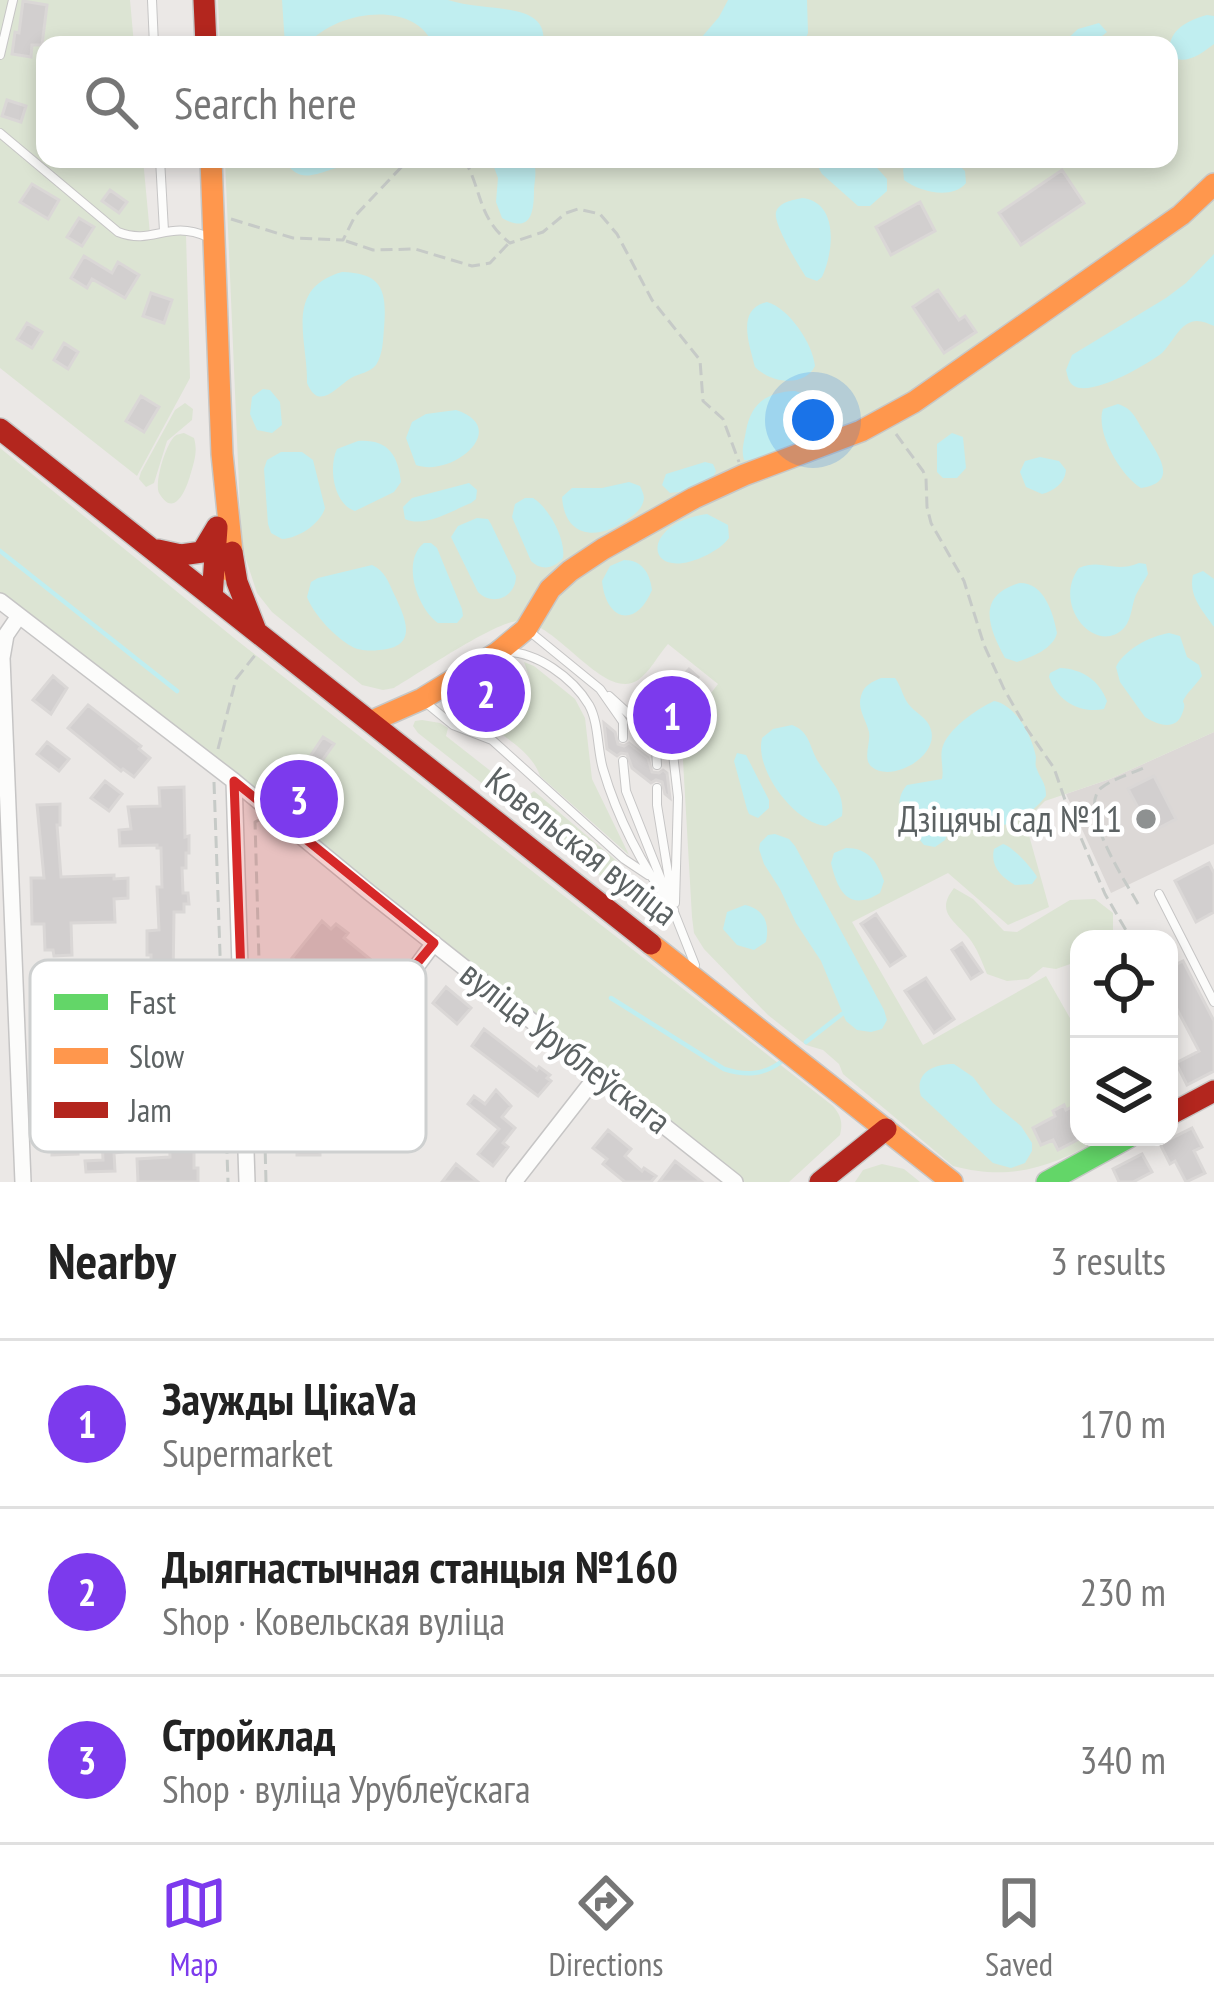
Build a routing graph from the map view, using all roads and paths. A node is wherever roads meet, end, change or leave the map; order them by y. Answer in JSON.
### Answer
{"nodes":[{"id":1,"x":13,"y":0,"type":"edge"},
{"id":2,"x":152,"y":0,"type":"edge"},
{"id":3,"x":204,"y":0,"type":"edge"},
{"id":4,"x":154,"y":36,"type":"edge"},
{"id":5,"x":206,"y":36,"type":"edge"},
{"id":6,"x":0,"y":55,"type":"edge"},
{"id":7,"x":0,"y":133,"type":"edge"},
{"id":8,"x":36,"y":163,"type":"edge"},
{"id":9,"x":42,"y":168,"type":"edge"},
{"id":10,"x":161,"y":168,"type":"edge"},
{"id":11,"x":211,"y":168,"type":"edge"},
{"id":12,"x":400,"y":168,"type":"edge"},
{"id":13,"x":467,"y":168,"type":"edge"},
{"id":14,"x":1214,"y":184,"type":"edge"},
{"id":15,"x":213,"y":212,"type":"junction"},
{"id":16,"x":164,"y":230,"type":"junction"},
{"id":17,"x":343,"y":240,"type":"junction"},
{"id":18,"x":214,"y":241,"type":"junction"},
{"id":19,"x":510,"y":243,"type":"junction"},
{"id":20,"x":886,"y":417,"type":"junction"},
{"id":21,"x":0,"y":429,"type":"edge"},
{"id":22,"x":222,"y":454,"type":"junction"},
{"id":23,"x":744,"y":475,"type":"junction"},
{"id":24,"x":218,"y":527,"type":"junction"},
{"id":25,"x":151,"y":548,"type":"junction"},
{"id":26,"x":232,"y":551,"type":"junction"},
{"id":27,"x":212,"y":597,"type":"junction"},
{"id":28,"x":0,"y":601,"type":"edge"},
{"id":29,"x":19,"y":616,"type":"junction"},
{"id":30,"x":526,"y":628,"type":"junction"},
{"id":31,"x":257,"y":642,"type":"junction"},
{"id":32,"x":497,"y":653,"type":"junction"},
{"id":33,"x":600,"y":688,"type":"junction"},
{"id":34,"x":422,"y":699,"type":"junction"},
{"id":35,"x":372,"y":721,"type":"junction"},
{"id":36,"x":646,"y":727,"type":"junction"},
{"id":37,"x":623,"y":738,"type":"dead end"},
{"id":38,"x":622,"y":761,"type":"dead end"},
{"id":39,"x":657,"y":765,"type":"dead end"},
{"id":40,"x":214,"y":766,"type":"junction"},
{"id":41,"x":1146,"y":767,"type":"dead end"},
{"id":42,"x":234,"y":781,"type":"junction"},
{"id":43,"x":657,"y":788,"type":"dead end"},
{"id":44,"x":269,"y":811,"type":"junction"},
{"id":45,"x":650,"y":876,"type":"junction"},
{"id":46,"x":1159,"y":894,"type":"dead end"},
{"id":47,"x":1138,"y":904,"type":"dead end"},
{"id":48,"x":674,"y":910,"type":"junction"},
{"id":49,"x":1126,"y":930,"type":"edge"},
{"id":50,"x":434,"y":943,"type":"junction"},
{"id":51,"x":221,"y":960,"type":"edge"},
{"id":52,"x":240,"y":960,"type":"edge"},
{"id":53,"x":259,"y":960,"type":"edge"},
{"id":54,"x":421,"y":960,"type":"edge"},
{"id":55,"x":701,"y":983,"type":"junction"},
{"id":56,"x":1214,"y":1002,"type":"edge"},
{"id":57,"x":599,"y":1073,"type":"junction"},
{"id":58,"x":1214,"y":1091,"type":"edge"},
{"id":59,"x":1178,"y":1110,"type":"edge"},
{"id":60,"x":886,"y":1129,"type":"junction"},
{"id":61,"x":1113,"y":1146,"type":"edge"},
{"id":62,"x":227,"y":1152,"type":"edge"},
{"id":63,"x":246,"y":1152,"type":"edge"},
{"id":64,"x":265,"y":1152,"type":"edge"},
{"id":65,"x":23,"y":1182,"type":"edge"},
{"id":66,"x":228,"y":1182,"type":"edge"},
{"id":67,"x":247,"y":1182,"type":"edge"},
{"id":68,"x":266,"y":1182,"type":"edge"},
{"id":69,"x":514,"y":1182,"type":"edge"},
{"id":70,"x":735,"y":1182,"type":"edge"},
{"id":71,"x":820,"y":1182,"type":"edge"},
{"id":72,"x":952,"y":1182,"type":"edge"},
{"id":73,"x":1047,"y":1182,"type":"edge"}],
"edges":[{"from":1,"to":6,"type":"lane"},
{"from":2,"to":4,"type":"lane"},
{"from":3,"to":5,"type":"main road"},
{"from":7,"to":8,"type":"lane"},
{"from":9,"to":16,"type":"lane"},
{"from":10,"to":16,"type":"lane"},
{"from":11,"to":15,"type":"main road"},
{"from":12,"to":17,"type":"path"},
{"from":13,"to":19,"type":"path"},
{"from":14,"to":20,"type":"main road"},
{"from":15,"to":17,"type":"path"},
{"from":15,"to":18,"type":"main road"},
{"from":16,"to":18,"type":"lane"},
{"from":17,"to":19,"type":"path"},
{"from":18,"to":22,"type":"main road"},
{"from":19,"to":23,"type":"path"},
{"from":20,"to":23,"type":"main road"},
{"from":20,"to":49,"type":"path"},
{"from":21,"to":25,"type":"main road","name":"Ковельская вуліца"},
{"from":22,"to":24,"type":"main road"},
{"from":22,"to":26,"type":"main road"},
{"from":23,"to":30,"type":"main road"},
{"from":24,"to":25,"type":"main road"},
{"from":24,"to":27,"type":"main road"},
{"from":25,"to":27,"type":"main road","name":"Ковельская вуліца"},
{"from":26,"to":27,"type":"main road"},
{"from":26,"to":31,"type":"main road"},
{"from":27,"to":31,"type":"main road","name":"Ковельская вуліца"},
{"from":28,"to":29,"type":"street","name":"вуліца Урублеўскага"},
{"from":29,"to":40,"type":"street","name":"вуліца Урублеўскага"},
{"from":29,"to":65,"type":"street"},
{"from":30,"to":32,"type":"main road"},
{"from":30,"to":33,"type":"lane"},
{"from":31,"to":35,"type":"main road","name":"Ковельская вуліца"},
{"from":31,"to":40,"type":"path"},
{"from":32,"to":34,"type":"main road"},
{"from":32,"to":45,"type":"lane"},
{"from":33,"to":36,"type":"lane"},
{"from":33,"to":37,"type":"lane"},
{"from":34,"to":35,"type":"main road"},
{"from":34,"to":45,"type":"lane"},
{"from":35,"to":55,"type":"main road","name":"Ковельская вуліца"},
{"from":36,"to":39,"type":"lane"},
{"from":36,"to":48,"type":"lane"},
{"from":38,"to":48,"type":"lane"},
{"from":40,"to":42,"type":"street","name":"вуліца Урублеўскага"},
{"from":40,"to":51,"type":"path"},
{"from":41,"to":47,"type":"path"},
{"from":42,"to":44,"type":"street","name":"вуліца Урублеўскага"},
{"from":42,"to":52,"type":"street"},
{"from":43,"to":48,"type":"lane"},
{"from":44,"to":50,"type":"street","name":"вуліца Урублеўскага"},
{"from":44,"to":53,"type":"path"},
{"from":45,"to":48,"type":"lane"},
{"from":46,"to":56,"type":"lane"},
{"from":48,"to":55,"type":"lane"},
{"from":50,"to":54,"type":"street"},
{"from":50,"to":57,"type":"street","name":"вуліца Урублеўскага"},
{"from":55,"to":60,"type":"main road","name":"Ковельская вуліца"},
{"from":57,"to":69,"type":"street"},
{"from":57,"to":70,"type":"street","name":"вуліца Урублеўскага"},
{"from":58,"to":59,"type":"main road"},
{"from":60,"to":71,"type":"main road"},
{"from":60,"to":72,"type":"main road","name":"Ковельская вуліца"},
{"from":61,"to":73,"type":"main road"},
{"from":62,"to":66,"type":"path"},
{"from":63,"to":67,"type":"street"},
{"from":64,"to":68,"type":"path"}]}
